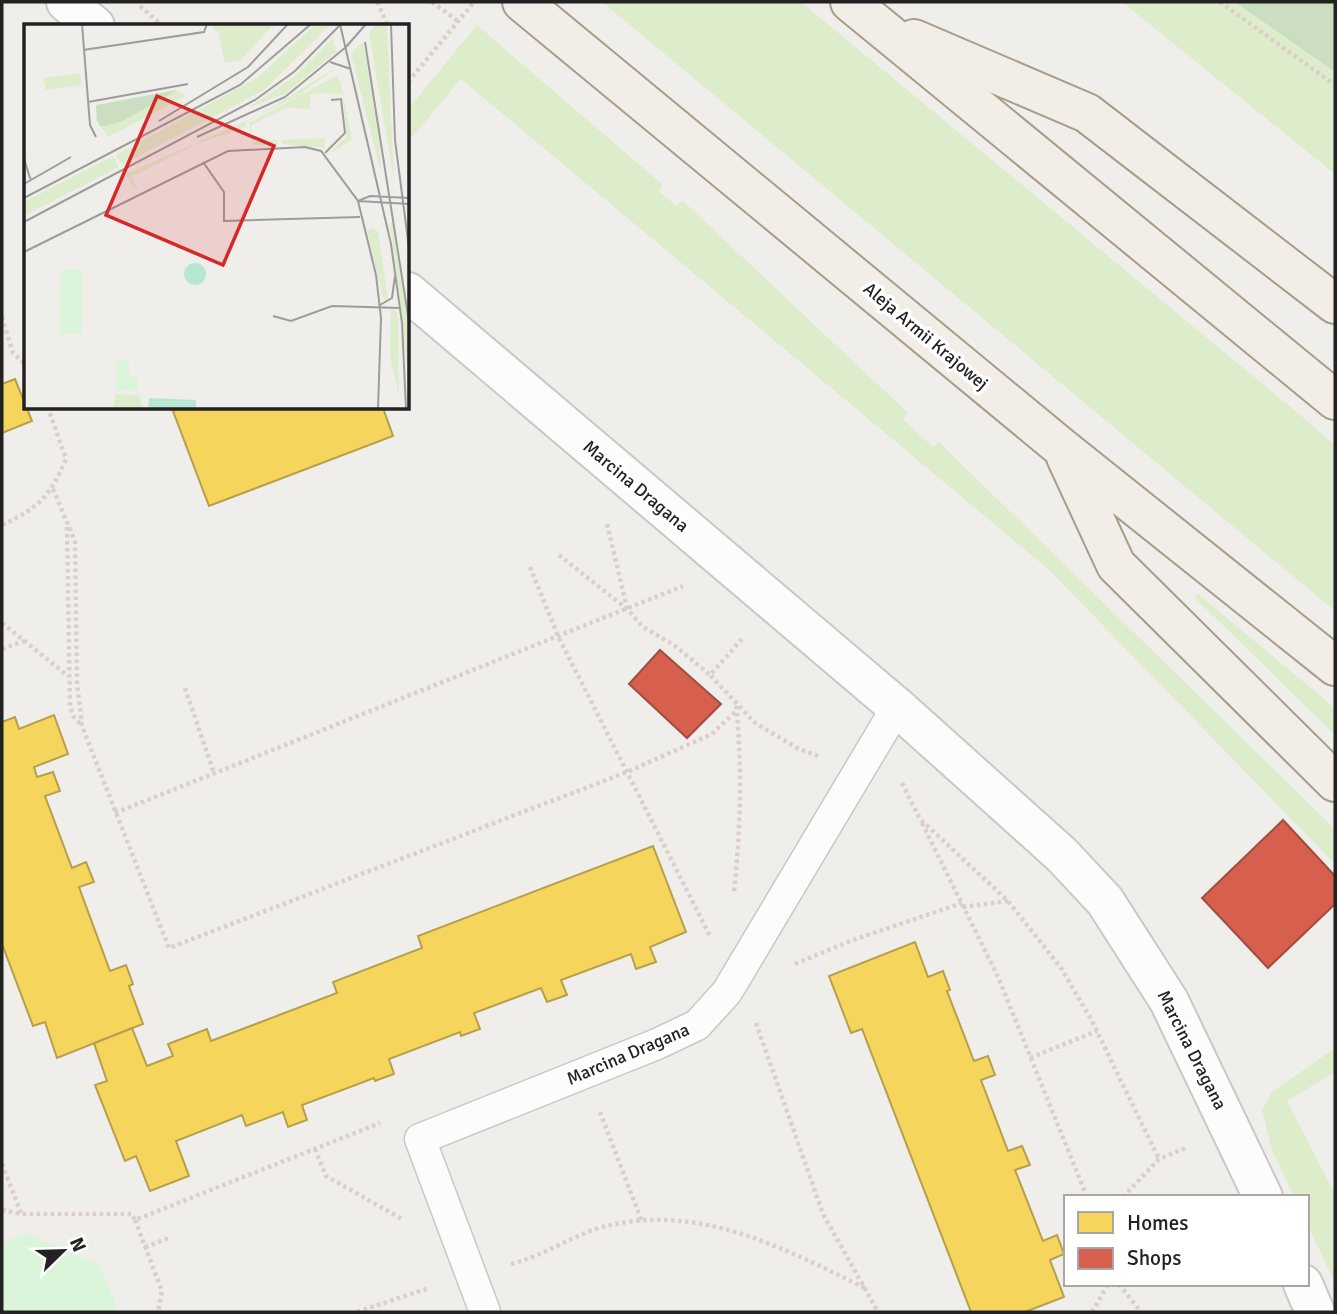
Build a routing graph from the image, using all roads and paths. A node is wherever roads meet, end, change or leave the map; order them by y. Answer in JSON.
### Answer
{"nodes":[{"id":1,"x":66,"y":2,"type":"edge"},
{"id":2,"x":134,"y":2,"type":"edge"},
{"id":3,"x":377,"y":2,"type":"edge"},
{"id":4,"x":432,"y":2,"type":"edge"},
{"id":5,"x":474,"y":2,"type":"edge"},
{"id":6,"x":522,"y":2,"type":"edge"},
{"id":7,"x":1220,"y":2,"type":"edge"},
{"id":8,"x":862,"y":12,"type":"edge"},
{"id":9,"x":458,"y":21,"type":"junction"},
{"id":10,"x":93,"y":24,"type":"edge"},
{"id":11,"x":161,"y":24,"type":"edge"},
{"id":12,"x":387,"y":24,"type":"edge"},
{"id":13,"x":410,"y":80,"type":"edge"},
{"id":14,"x":1335,"y":85,"type":"edge"},
{"id":15,"x":410,"y":294,"type":"edge"},
{"id":16,"x":1335,"y":304,"type":"edge"},
{"id":17,"x":2,"y":317,"type":"edge"},
{"id":18,"x":24,"y":363,"type":"edge"},
{"id":19,"x":1335,"y":400,"type":"edge"},
{"id":20,"x":49,"y":410,"type":"edge"},
{"id":21,"x":1062,"y":448,"type":"junction"},
{"id":22,"x":53,"y":489,"type":"junction"},
{"id":23,"x":607,"y":522,"type":"dead end"},
{"id":24,"x":67,"y":523,"type":"junction"},
{"id":25,"x":2,"y":525,"type":"edge"},
{"id":26,"x":559,"y":555,"type":"dead end"},
{"id":27,"x":530,"y":568,"type":"dead end"},
{"id":28,"x":694,"y":582,"type":"dead end"},
{"id":29,"x":627,"y":609,"type":"junction"},
{"id":30,"x":2,"y":623,"type":"edge"},
{"id":31,"x":751,"y":630,"type":"dead end"},
{"id":32,"x":558,"y":636,"type":"junction"},
{"id":33,"x":24,"y":641,"type":"junction"},
{"id":34,"x":2,"y":649,"type":"edge"},
{"id":35,"x":1335,"y":666,"type":"edge"},
{"id":36,"x":710,"y":675,"type":"junction"},
{"id":37,"x":69,"y":676,"type":"junction"},
{"id":38,"x":77,"y":683,"type":"junction"},
{"id":39,"x":185,"y":688,"type":"dead end"},
{"id":40,"x":736,"y":702,"type":"junction"},
{"id":41,"x":897,"y":707,"type":"junction"},
{"id":42,"x":737,"y":710,"type":"junction"},
{"id":43,"x":82,"y":726,"type":"junction"},
{"id":44,"x":867,"y":758,"type":"junction"},
{"id":45,"x":627,"y":772,"type":"junction"},
{"id":46,"x":214,"y":774,"type":"junction"},
{"id":47,"x":1335,"y":782,"type":"edge"},
{"id":48,"x":115,"y":813,"type":"junction"},
{"id":49,"x":920,"y":819,"type":"junction"},
{"id":50,"x":734,"y":896,"type":"dead end"},
{"id":51,"x":1008,"y":901,"type":"junction"},
{"id":52,"x":962,"y":905,"type":"junction"},
{"id":53,"x":739,"y":985,"type":"junction"},
{"id":54,"x":1097,"y":1031,"type":"junction"},
{"id":55,"x":1030,"y":1058,"type":"junction"},
{"id":56,"x":586,"y":1073,"type":"junction"},
{"id":57,"x":383,"y":1122,"type":"dead end"},
{"id":58,"x":315,"y":1149,"type":"junction"},
{"id":59,"x":2,"y":1164,"type":"edge"},
{"id":60,"x":1086,"y":1195,"type":"edge"},
{"id":61,"x":1125,"y":1195,"type":"edge"},
{"id":62,"x":1262,"y":1195,"type":"edge"},
{"id":63,"x":2,"y":1210,"type":"edge"},
{"id":64,"x":21,"y":1214,"type":"junction"},
{"id":65,"x":135,"y":1220,"type":"junction"},
{"id":66,"x":405,"y":1221,"type":"dead end"},
{"id":67,"x":642,"y":1222,"type":"junction"},
{"id":68,"x":169,"y":1238,"type":"dead end"},
{"id":69,"x":145,"y":1247,"type":"junction"},
{"id":70,"x":471,"y":1275,"type":"junction"},
{"id":71,"x":1107,"y":1286,"type":"edge"},
{"id":72,"x":1121,"y":1286,"type":"edge"},
{"id":73,"x":1304,"y":1286,"type":"edge"},
{"id":74,"x":867,"y":1289,"type":"junction"},
{"id":75,"x":158,"y":1312,"type":"edge"},
{"id":76,"x":357,"y":1312,"type":"edge"},
{"id":77,"x":485,"y":1312,"type":"edge"},
{"id":78,"x":878,"y":1312,"type":"edge"},
{"id":79,"x":1092,"y":1312,"type":"edge"},
{"id":80,"x":1141,"y":1312,"type":"edge"},
{"id":81,"x":1315,"y":1312,"type":"edge"}],
"edges":[{"from":1,"to":10,"type":"street"},
{"from":2,"to":11,"type":"path"},
{"from":3,"to":12,"type":"path"},
{"from":4,"to":9,"type":"path"},
{"from":5,"to":9,"type":"path"},
{"from":6,"to":21,"type":"main road","name":"Aleja Armii Krajowej"},
{"from":7,"to":14,"type":"path"},
{"from":8,"to":16,"type":"main road"},
{"from":8,"to":19,"type":"main road"},
{"from":9,"to":13,"type":"path"},
{"from":15,"to":41,"type":"street","name":"Marcina Dragana"},
{"from":17,"to":18,"type":"path"},
{"from":20,"to":22,"type":"path"},
{"from":21,"to":35,"type":"main road","name":"Aleja Armii Krajowej"},
{"from":21,"to":47,"type":"main road"},
{"from":22,"to":24,"type":"path"},
{"from":22,"to":25,"type":"path"},
{"from":23,"to":29,"type":"path"},
{"from":24,"to":37,"type":"path"},
{"from":24,"to":38,"type":"path"},
{"from":26,"to":29,"type":"path"},
{"from":27,"to":32,"type":"path"},
{"from":28,"to":29,"type":"path"},
{"from":29,"to":32,"type":"path"},
{"from":29,"to":36,"type":"path"},
{"from":30,"to":33,"type":"path"},
{"from":31,"to":36,"type":"path"},
{"from":32,"to":45,"type":"path"},
{"from":32,"to":46,"type":"path"},
{"from":33,"to":34,"type":"path"},
{"from":33,"to":37,"type":"path"},
{"from":36,"to":40,"type":"path"},
{"from":37,"to":38,"type":"path"},
{"from":37,"to":43,"type":"path"},
{"from":38,"to":43,"type":"path"},
{"from":39,"to":46,"type":"path"},
{"from":40,"to":42,"type":"path"},
{"from":40,"to":44,"type":"path"},
{"from":41,"to":44,"type":"lane","name":"Marcina Dragana"},
{"from":41,"to":62,"type":"street","name":"Marcina Dragana"},
{"from":42,"to":45,"type":"path"},
{"from":42,"to":50,"type":"path"},
{"from":43,"to":48,"type":"path"},
{"from":44,"to":49,"type":"path"},
{"from":44,"to":53,"type":"lane","name":"Marcina Dragana"},
{"from":45,"to":48,"type":"path"},
{"from":45,"to":53,"type":"path"},
{"from":46,"to":48,"type":"path"},
{"from":49,"to":51,"type":"path"},
{"from":49,"to":52,"type":"path"},
{"from":51,"to":52,"type":"path"},
{"from":51,"to":54,"type":"path"},
{"from":52,"to":53,"type":"path"},
{"from":52,"to":55,"type":"path"},
{"from":53,"to":56,"type":"lane","name":"Marcina Dragana"},
{"from":53,"to":74,"type":"path"},
{"from":54,"to":55,"type":"path"},
{"from":54,"to":61,"type":"path"},
{"from":55,"to":60,"type":"path"},
{"from":56,"to":67,"type":"path"},
{"from":56,"to":70,"type":"lane","name":"Marcina Dragana"},
{"from":57,"to":58,"type":"path"},
{"from":58,"to":65,"type":"path"},
{"from":58,"to":66,"type":"path"},
{"from":59,"to":64,"type":"path"},
{"from":63,"to":64,"type":"path"},
{"from":64,"to":65,"type":"path"},
{"from":65,"to":69,"type":"path"},
{"from":67,"to":70,"type":"path"},
{"from":67,"to":74,"type":"path"},
{"from":68,"to":69,"type":"path"},
{"from":69,"to":75,"type":"path"},
{"from":70,"to":76,"type":"path"},
{"from":70,"to":77,"type":"lane","name":"Marcina Dragana"},
{"from":71,"to":79,"type":"path"},
{"from":72,"to":80,"type":"path"},
{"from":73,"to":81,"type":"street"},
{"from":74,"to":78,"type":"path"}]}
